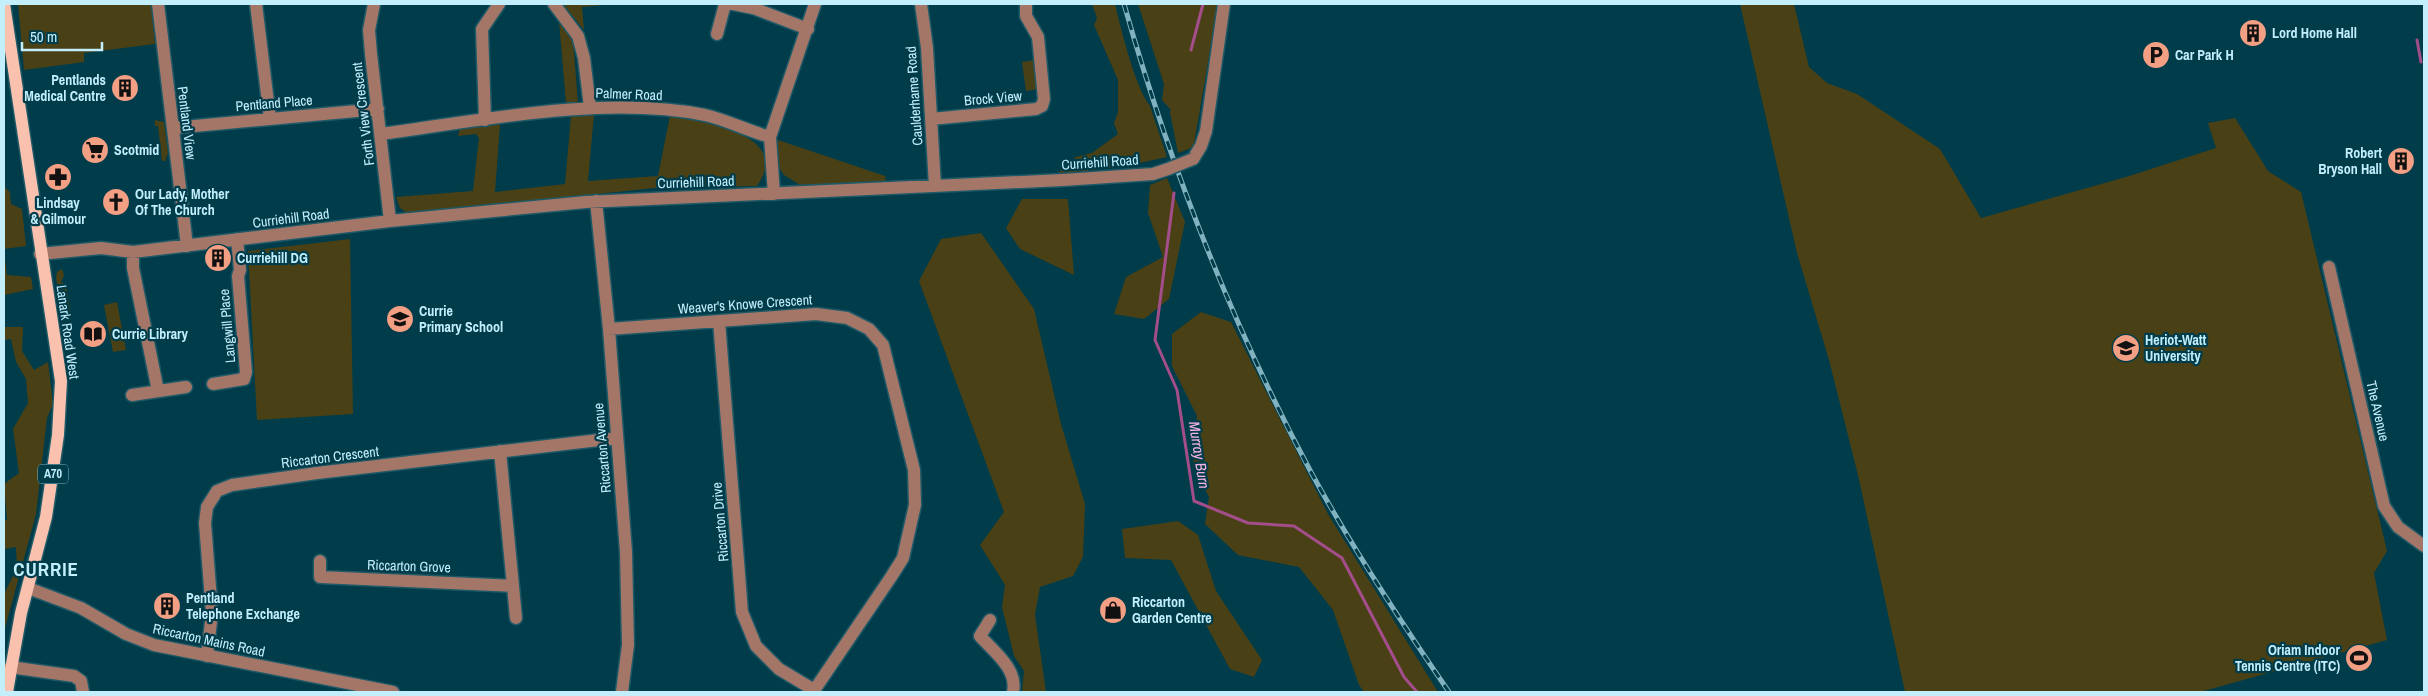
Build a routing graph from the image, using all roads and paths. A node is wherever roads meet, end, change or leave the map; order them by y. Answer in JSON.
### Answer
{"nodes":[{"id":1,"x":4,"y":4,"type":"edge"},
{"id":2,"x":158,"y":4,"type":"edge"},
{"id":3,"x":256,"y":4,"type":"edge"},
{"id":4,"x":374,"y":4,"type":"edge"},
{"id":5,"x":499,"y":4,"type":"edge"},
{"id":6,"x":554,"y":4,"type":"edge"},
{"id":7,"x":724,"y":4,"type":"edge"},
{"id":8,"x":733,"y":4,"type":"edge"},
{"id":9,"x":815,"y":4,"type":"edge"},
{"id":10,"x":921,"y":4,"type":"edge"},
{"id":11,"x":1026,"y":4,"type":"edge"},
{"id":12,"x":1224,"y":4,"type":"edge"},
{"id":13,"x":808,"y":29,"type":"junction"},
{"id":14,"x":717,"y":34,"type":"dead end"},
{"id":15,"x":590,"y":107,"type":"junction"},
{"id":16,"x":378,"y":108,"type":"junction"},
{"id":17,"x":270,"y":119,"type":"junction"},
{"id":18,"x":931,"y":119,"type":"junction"},
{"id":19,"x":485,"y":120,"type":"junction"},
{"id":20,"x":172,"y":128,"type":"junction"},
{"id":21,"x":381,"y":134,"type":"junction"},
{"id":22,"x":770,"y":137,"type":"junction"},
{"id":23,"x":936,"y":186,"type":"junction"},
{"id":24,"x":774,"y":194,"type":"junction"},
{"id":25,"x":596,"y":201,"type":"junction"},
{"id":26,"x":390,"y":221,"type":"junction"},
{"id":27,"x":237,"y":239,"type":"junction"},
{"id":28,"x":187,"y":246,"type":"junction"},
{"id":29,"x":133,"y":252,"type":"junction"},
{"id":30,"x":40,"y":254,"type":"junction"},
{"id":31,"x":2329,"y":267,"type":"dead end"},
{"id":32,"x":719,"y":321,"type":"junction"},
{"id":33,"x":609,"y":329,"type":"junction"},
{"id":34,"x":213,"y":384,"type":"dead end"},
{"id":35,"x":186,"y":387,"type":"dead end"},
{"id":36,"x":158,"y":391,"type":"junction"},
{"id":37,"x":132,"y":395,"type":"dead end"},
{"id":38,"x":616,"y":438,"type":"junction"},
{"id":39,"x":500,"y":451,"type":"junction"},
{"id":40,"x":2424,"y":546,"type":"edge"},
{"id":41,"x":320,"y":561,"type":"dead end"},
{"id":42,"x":513,"y":586,"type":"junction"},
{"id":43,"x":28,"y":588,"type":"junction"},
{"id":44,"x":516,"y":618,"type":"dead end"},
{"id":45,"x":990,"y":620,"type":"dead end"},
{"id":46,"x":207,"y":656,"type":"junction"},
{"id":47,"x":10,"y":667,"type":"junction"},
{"id":48,"x":366,"y":690,"type":"edge"},
{"id":49,"x":814,"y":691,"type":"edge"},
{"id":50,"x":7,"y":692,"type":"edge"},
{"id":51,"x":83,"y":692,"type":"edge"},
{"id":52,"x":394,"y":692,"type":"edge"},
{"id":53,"x":622,"y":692,"type":"edge"},
{"id":54,"x":1013,"y":692,"type":"edge"}],
"edges":[{"from":1,"to":30,"type":"main road","name":"Lanark Road West","number":"A70"},
{"from":2,"to":20,"type":"street","name":"Pentland View"},
{"from":3,"to":17,"type":"street"},
{"from":4,"to":16,"type":"street","name":"Forth View Crescent"},
{"from":5,"to":19,"type":"street"},
{"from":6,"to":15,"type":"street"},
{"from":7,"to":14,"type":"street"},
{"from":8,"to":13,"type":"street"},
{"from":9,"to":13,"type":"street"},
{"from":10,"to":18,"type":"street","name":"Caulderhame Road"},
{"from":11,"to":18,"type":"street","name":"Brock View"},
{"from":12,"to":23,"type":"street","name":"Curriehill Road","bridge":true},
{"from":13,"to":22,"type":"street"},
{"from":15,"to":19,"type":"street","name":"Palmer Road"},
{"from":15,"to":22,"type":"street","name":"Palmer Road"},
{"from":16,"to":17,"type":"street","name":"Pentland Place"},
{"from":16,"to":21,"type":"street","name":"Forth View Crescent"},
{"from":17,"to":20,"type":"street","name":"Pentland Place"},
{"from":18,"to":23,"type":"street","name":"Caulderhame Road"},
{"from":19,"to":21,"type":"street","name":"Palmer Road"},
{"from":20,"to":28,"type":"street","name":"Pentland View"},
{"from":21,"to":26,"type":"street","name":"Forth View Crescent"},
{"from":22,"to":24,"type":"street"},
{"from":23,"to":24,"type":"street","name":"Curriehill Road"},
{"from":24,"to":25,"type":"street","name":"Curriehill Road"},
{"from":25,"to":26,"type":"street","name":"Curriehill Road"},
{"from":25,"to":33,"type":"street","name":"Riccarton Avenue"},
{"from":26,"to":27,"type":"street","name":"Curriehill Road"},
{"from":27,"to":28,"type":"street","name":"Curriehill Road"},
{"from":27,"to":34,"type":"street","name":"Langwill Place"},
{"from":28,"to":29,"type":"street","name":"Curriehill Road"},
{"from":29,"to":30,"type":"street","name":"Curriehill Road"},
{"from":29,"to":36,"type":"street"},
{"from":30,"to":43,"type":"main road","name":"Lanark Road West","number":"A70"},
{"from":31,"to":40,"type":"street","name":"The Avenue"},
{"from":32,"to":33,"type":"street","name":"Weaver's Knowe Crescent"},
{"from":32,"to":49,"type":"street","name":"Riccarton Drive"},
{"from":32,"to":49,"type":"street","name":"Weaver's Knowe Crescent"},
{"from":33,"to":38,"type":"street","name":"Riccarton Avenue"},
{"from":35,"to":36,"type":"street"},
{"from":36,"to":37,"type":"street"},
{"from":38,"to":39,"type":"street","name":"Riccarton Crescent"},
{"from":38,"to":53,"type":"street","name":"Riccarton Avenue"},
{"from":39,"to":42,"type":"street"},
{"from":39,"to":46,"type":"street","name":"Riccarton Crescent"},
{"from":41,"to":42,"type":"street","name":"Riccarton Grove"},
{"from":42,"to":44,"type":"street"},
{"from":43,"to":46,"type":"street","name":"Riccarton Mains Road"},
{"from":43,"to":47,"type":"main road","name":"Lanark Road West","number":"A70"},
{"from":45,"to":54,"type":"street"},
{"from":46,"to":48,"type":"street","name":"Riccarton Mains Road"},
{"from":47,"to":50,"type":"main road","name":"Lanark Road West","number":"A70"},
{"from":47,"to":51,"type":"street"},
{"from":48,"to":52,"type":"street","name":"Riccarton Mains Road"}]}
